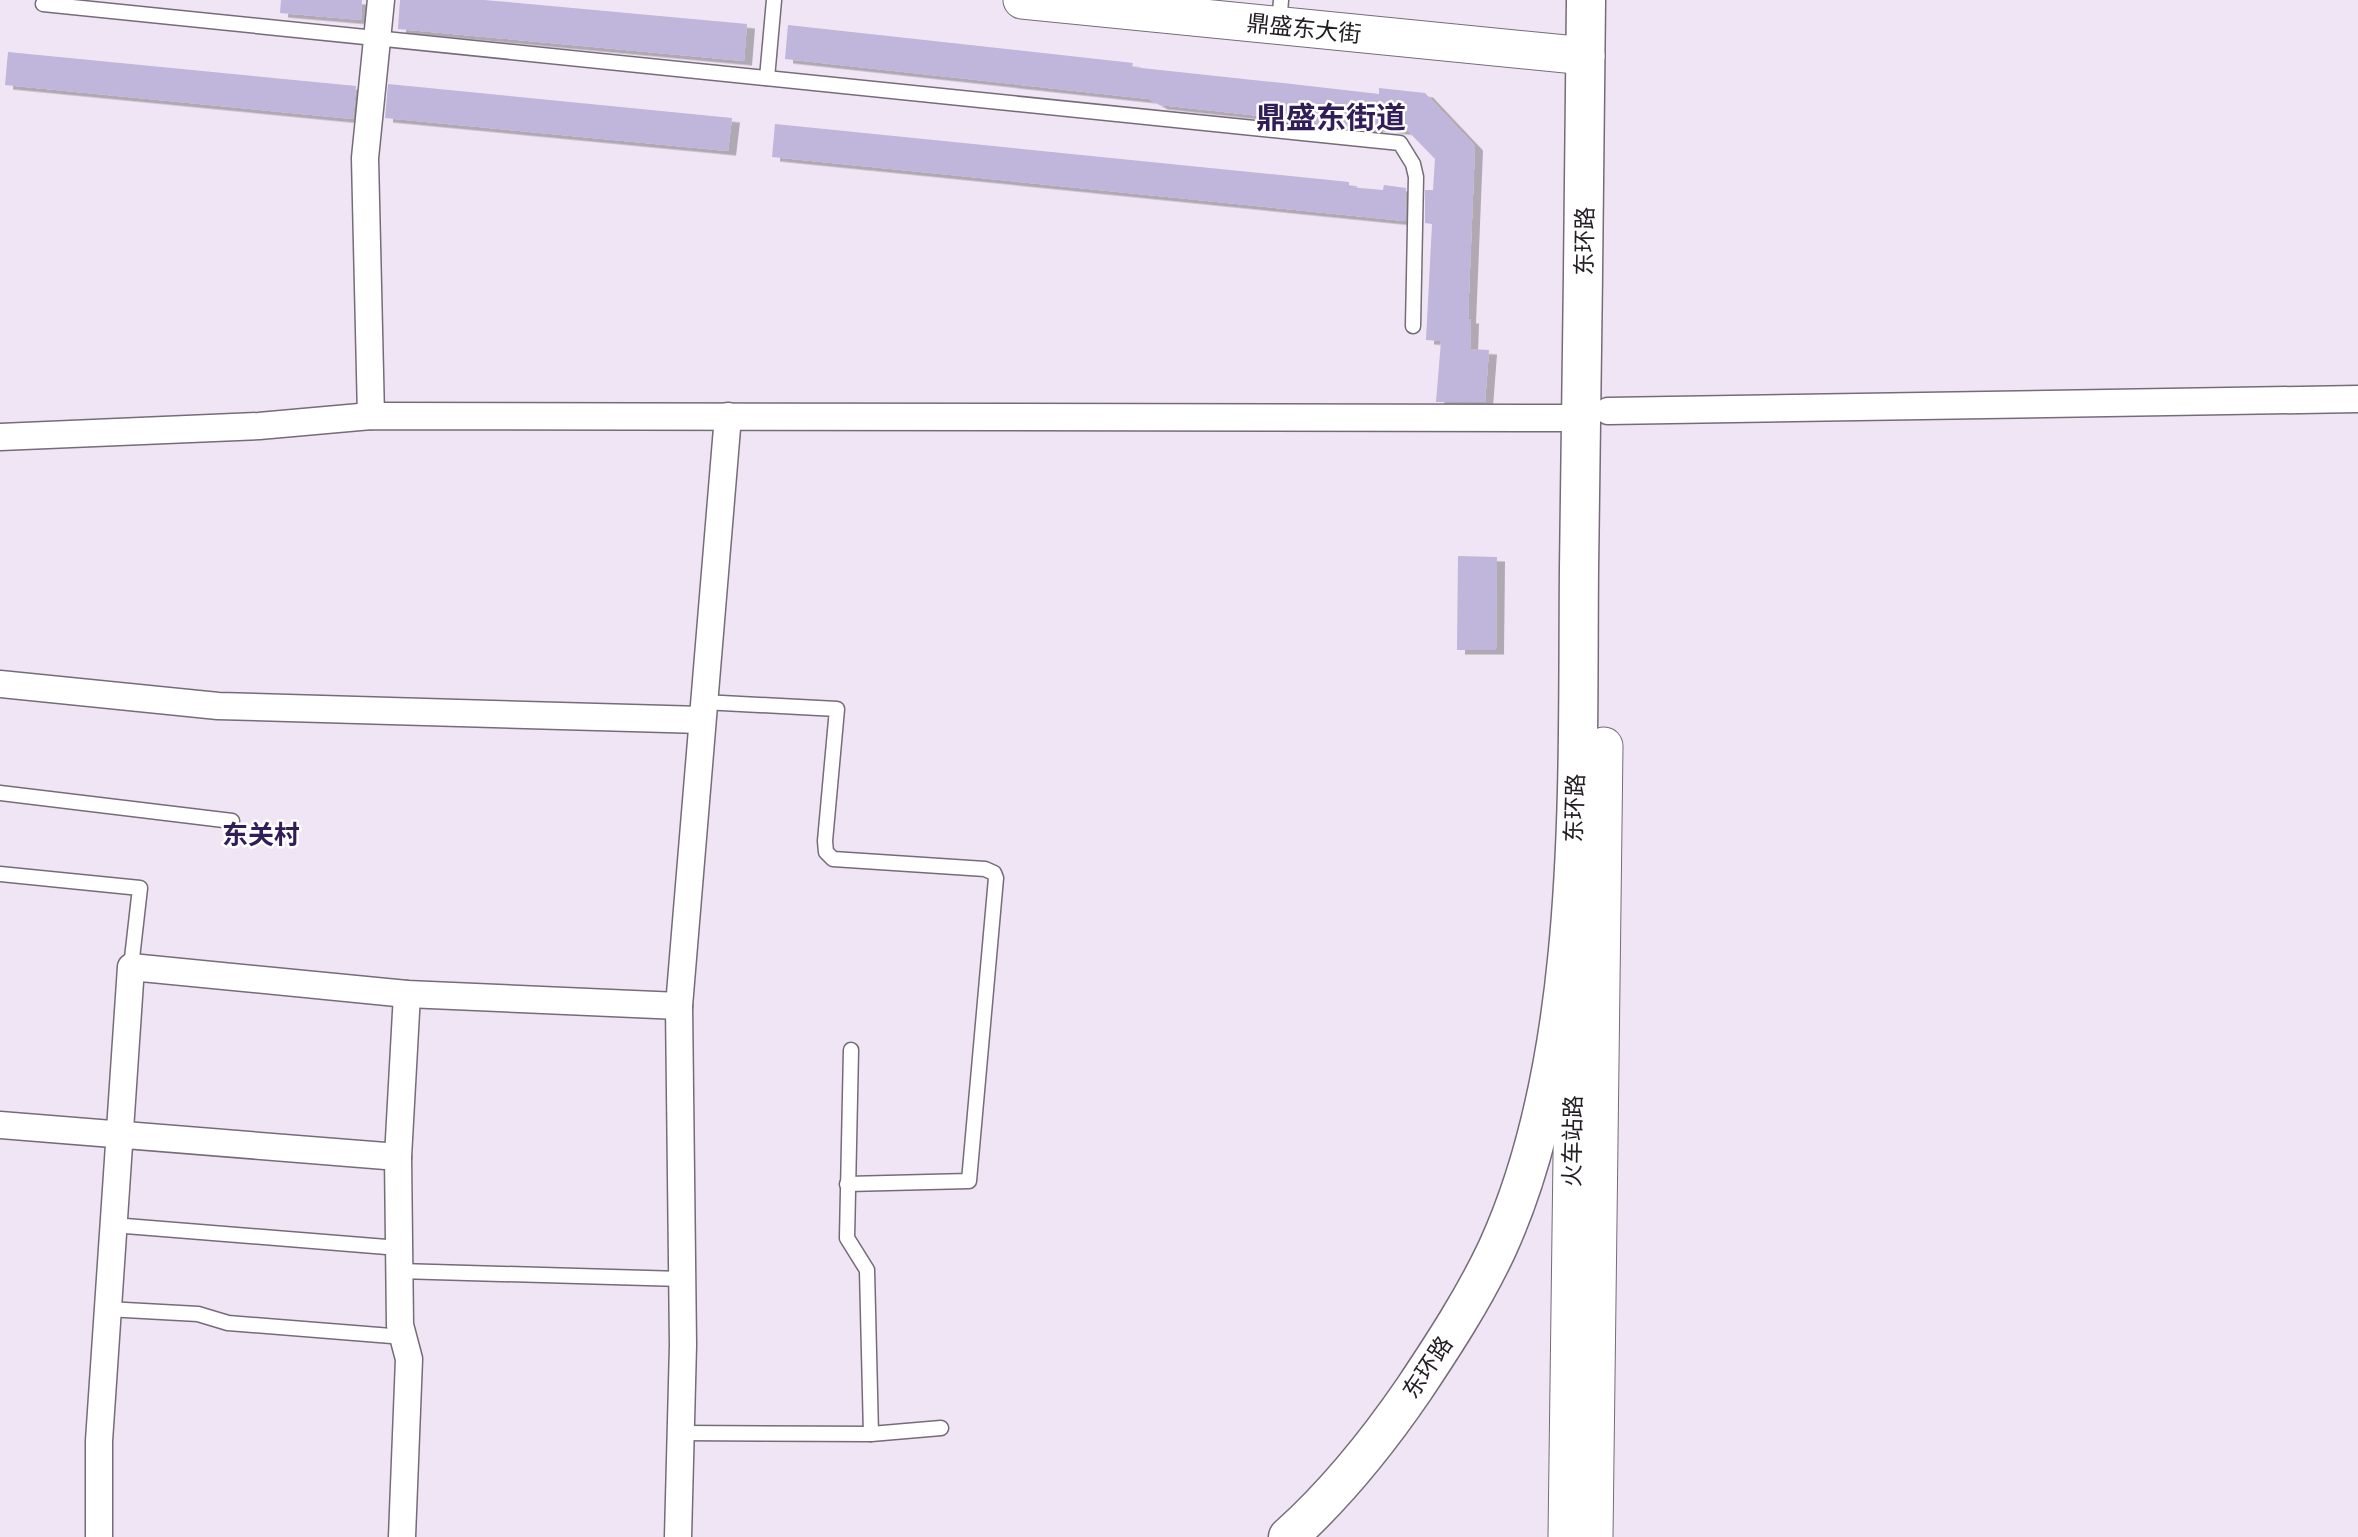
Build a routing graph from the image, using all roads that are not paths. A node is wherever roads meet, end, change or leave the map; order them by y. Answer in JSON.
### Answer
{"nodes":[{"id":1,"x":381,"y":0,"type":"edge"},
{"id":2,"x":774,"y":0,"type":"edge"},
{"id":3,"x":1022,"y":0,"type":"edge"},
{"id":4,"x":1586,"y":0,"type":"edge"},
{"id":5,"x":1613,"y":0,"type":"edge"},
{"id":6,"x":43,"y":4,"type":"dead end"},
{"id":7,"x":1280,"y":13,"type":"edge"},
{"id":8,"x":377,"y":38,"type":"junction"},
{"id":9,"x":1586,"y":56,"type":"junction"},
{"id":10,"x":766,"y":78,"type":"junction"},
{"id":11,"x":1413,"y":326,"type":"dead end"},
{"id":12,"x":2358,"y":399,"type":"edge"},
{"id":13,"x":1595,"y":414,"type":"junction"},
{"id":14,"x":371,"y":416,"type":"junction"},
{"id":15,"x":728,"y":416,"type":"junction"},
{"id":16,"x":0,"y":437,"type":"edge"},
{"id":17,"x":0,"y":684,"type":"edge"},
{"id":18,"x":703,"y":711,"type":"junction"},
{"id":19,"x":1590,"y":746,"type":"junction"},
{"id":20,"x":0,"y":793,"type":"edge"},
{"id":21,"x":232,"y":821,"type":"dead end"},
{"id":22,"x":0,"y":873,"type":"edge"},
{"id":23,"x":131,"y":967,"type":"junction"},
{"id":24,"x":407,"y":994,"type":"junction"},
{"id":25,"x":679,"y":1006,"type":"junction"},
{"id":26,"x":851,"y":1050,"type":"dead end"},
{"id":27,"x":1572,"y":1101,"type":"junction"},
{"id":28,"x":0,"y":1125,"type":"edge"},
{"id":29,"x":119,"y":1135,"type":"junction"},
{"id":30,"x":398,"y":1157,"type":"junction"},
{"id":31,"x":847,"y":1184,"type":"junction"},
{"id":32,"x":113,"y":1225,"type":"junction"},
{"id":33,"x":399,"y":1260,"type":"junction"},
{"id":34,"x":682,"y":1279,"type":"junction"},
{"id":35,"x":107,"y":1309,"type":"junction"},
{"id":36,"x":404,"y":1337,"type":"junction"},
{"id":37,"x":941,"y":1428,"type":"dead end"},
{"id":38,"x":681,"y":1433,"type":"junction"},
{"id":39,"x":871,"y":1434,"type":"junction"},
{"id":40,"x":100,"y":1537,"type":"edge"},
{"id":41,"x":402,"y":1537,"type":"edge"},
{"id":42,"x":678,"y":1537,"type":"edge"},
{"id":43,"x":1288,"y":1537,"type":"edge"},
{"id":44,"x":1326,"y":1537,"type":"edge"},
{"id":45,"x":1567,"y":1537,"type":"edge"},
{"id":46,"x":1594,"y":1537,"type":"edge"}],
"edges":[{"from":1,"to":8,"type":"street"},
{"from":2,"to":10,"type":"lane"},
{"from":3,"to":7,"type":"main road","name":"鼎盛东大街"},
{"from":4,"to":9,"type":"main road","name":"东环路"},
{"from":5,"to":13,"type":"main road","name":"东环路"},
{"from":6,"to":8,"type":"lane"},
{"from":7,"to":9,"type":"main road","name":"鼎盛东大街"},
{"from":8,"to":10,"type":"lane"},
{"from":8,"to":14,"type":"street"},
{"from":9,"to":13,"type":"main road","name":"东环路"},
{"from":10,"to":11,"type":"lane"},
{"from":12,"to":13,"type":"street"},
{"from":13,"to":15,"type":"street"},
{"from":13,"to":19,"type":"main road","name":"东环路"},
{"from":14,"to":15,"type":"street"},
{"from":14,"to":16,"type":"street"},
{"from":15,"to":18,"type":"street"},
{"from":17,"to":18,"type":"street"},
{"from":18,"to":25,"type":"street"},
{"from":18,"to":31,"type":"lane"},
{"from":19,"to":27,"type":"main road","name":"东环路"},
{"from":19,"to":43,"type":"main road","name":"东环路"},
{"from":19,"to":46,"type":"main road","name":"火车站路"},
{"from":20,"to":21,"type":"lane"},
{"from":22,"to":23,"type":"lane"},
{"from":23,"to":24,"type":"street"},
{"from":23,"to":29,"type":"street"},
{"from":24,"to":25,"type":"street"},
{"from":24,"to":30,"type":"street"},
{"from":25,"to":34,"type":"street"},
{"from":26,"to":31,"type":"lane"},
{"from":27,"to":44,"type":"main road","name":"东环路"},
{"from":27,"to":45,"type":"main road","name":"火车站路"},
{"from":28,"to":29,"type":"street"},
{"from":29,"to":30,"type":"street"},
{"from":29,"to":32,"type":"street"},
{"from":30,"to":33,"type":"street"},
{"from":31,"to":39,"type":"lane"},
{"from":32,"to":33,"type":"lane"},
{"from":32,"to":35,"type":"street"},
{"from":33,"to":34,"type":"lane"},
{"from":33,"to":36,"type":"street"},
{"from":34,"to":38,"type":"street"},
{"from":35,"to":36,"type":"lane"},
{"from":35,"to":40,"type":"street"},
{"from":36,"to":41,"type":"street"},
{"from":37,"to":39,"type":"lane"},
{"from":38,"to":39,"type":"lane"},
{"from":38,"to":42,"type":"street"}]}
